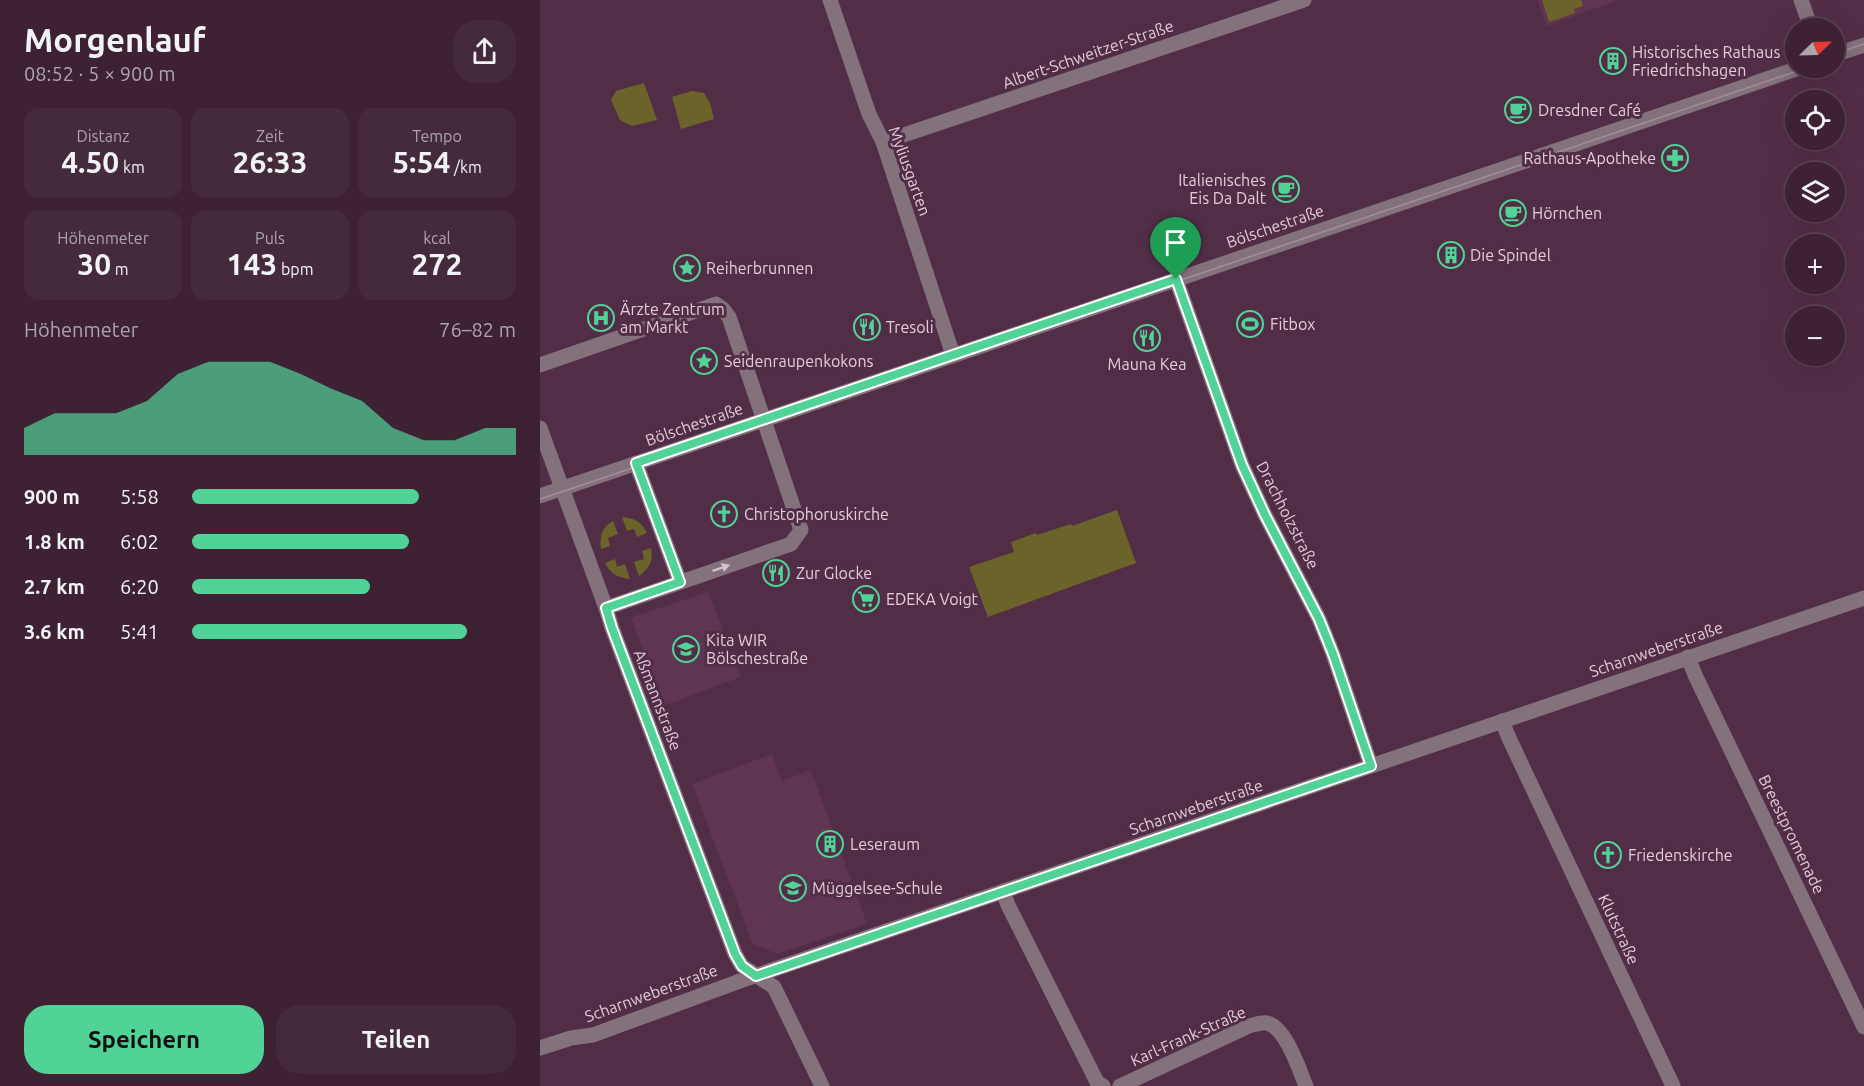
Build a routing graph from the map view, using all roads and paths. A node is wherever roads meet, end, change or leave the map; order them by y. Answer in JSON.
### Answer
{"nodes":[{"id":1,"x":830,"y":0,"type":"edge"},
{"id":2,"x":1304,"y":0,"type":"edge"},
{"id":3,"x":1801,"y":0,"type":"edge"},
{"id":4,"x":1807,"y":18,"type":"edge"},
{"id":5,"x":1864,"y":45,"type":"edge"},
{"id":6,"x":1845,"y":51,"type":"edge"},
{"id":7,"x":1785,"y":72,"type":"edge"},
{"id":8,"x":883,"y":142,"type":"junction"},
{"id":9,"x":1176,"y":279,"type":"junction"},
{"id":10,"x":953,"y":355,"type":"junction"},
{"id":11,"x":540,"y":365,"type":"edge"},
{"id":12,"x":763,"y":420,"type":"junction"},
{"id":13,"x":540,"y":428,"type":"edge"},
{"id":14,"x":636,"y":463,"type":"junction"},
{"id":15,"x":562,"y":488,"type":"junction"},
{"id":16,"x":540,"y":496,"type":"edge"},
{"id":17,"x":680,"y":582,"type":"junction"},
{"id":18,"x":1864,"y":598,"type":"edge"},
{"id":19,"x":606,"y":608,"type":"junction"},
{"id":20,"x":1688,"y":657,"type":"junction"},
{"id":21,"x":1502,"y":721,"type":"junction"},
{"id":22,"x":1371,"y":766,"type":"junction"},
{"id":23,"x":1003,"y":891,"type":"junction"},
{"id":24,"x":756,"y":976,"type":"junction"},
{"id":25,"x":1864,"y":1027,"type":"edge"},
{"id":26,"x":540,"y":1048,"type":"edge"},
{"id":27,"x":822,"y":1086,"type":"edge"},
{"id":28,"x":1103,"y":1086,"type":"edge"},
{"id":29,"x":1120,"y":1086,"type":"edge"},
{"id":30,"x":1306,"y":1086,"type":"edge"},
{"id":31,"x":1673,"y":1086,"type":"edge"}],
"edges":[{"from":1,"to":8,"type":"street","name":"Myliusgarten"},
{"from":2,"to":8,"type":"street","name":"Albert-Schweitzer-Straße"},
{"from":3,"to":4,"type":"street"},
{"from":5,"to":6,"type":"street"},
{"from":7,"to":9,"type":"street","name":"Bölschestraße"},
{"from":8,"to":10,"type":"street","name":"Myliusgarten"},
{"from":9,"to":10,"type":"street","name":"Bölschestraße"},
{"from":9,"to":22,"type":"street","name":"Drachholzstraße"},
{"from":10,"to":12,"type":"street","name":"Bölschestraße"},
{"from":11,"to":12,"type":"street","name":"Bölschestraße"},
{"from":12,"to":14,"type":"street","name":"Bölschestraße"},
{"from":17,"to":12,"type":"street","name":"Bölschestraße","one_way":true},
{"from":13,"to":15,"type":"street","name":"Aßmannstraße"},
{"from":14,"to":15,"type":"street","name":"Bölschestraße"},
{"from":14,"to":17,"type":"street","name":"Bölschestraße"},
{"from":15,"to":16,"type":"street","name":"Bölschestraße"},
{"from":15,"to":19,"type":"street","name":"Aßmannstraße"},
{"from":17,"to":19,"type":"street","name":"Bölschestraße"},
{"from":18,"to":20,"type":"street","name":"Scharnweberstraße"},
{"from":19,"to":24,"type":"street","name":"Aßmannstraße"},
{"from":20,"to":21,"type":"street","name":"Scharnweberstraße"},
{"from":20,"to":25,"type":"street","name":"Breestpromenade"},
{"from":21,"to":22,"type":"street","name":"Scharnweberstraße"},
{"from":21,"to":31,"type":"street","name":"Klutstraße"},
{"from":22,"to":23,"type":"street","name":"Scharnweberstraße"},
{"from":23,"to":24,"type":"street","name":"Scharnweberstraße"},
{"from":23,"to":28,"type":"street"},
{"from":24,"to":26,"type":"street","name":"Scharnweberstraße"},
{"from":24,"to":27,"type":"street","name":"Aßmannstraße"},
{"from":29,"to":30,"type":"street","name":"Karl-Frank-Straße"}]}
